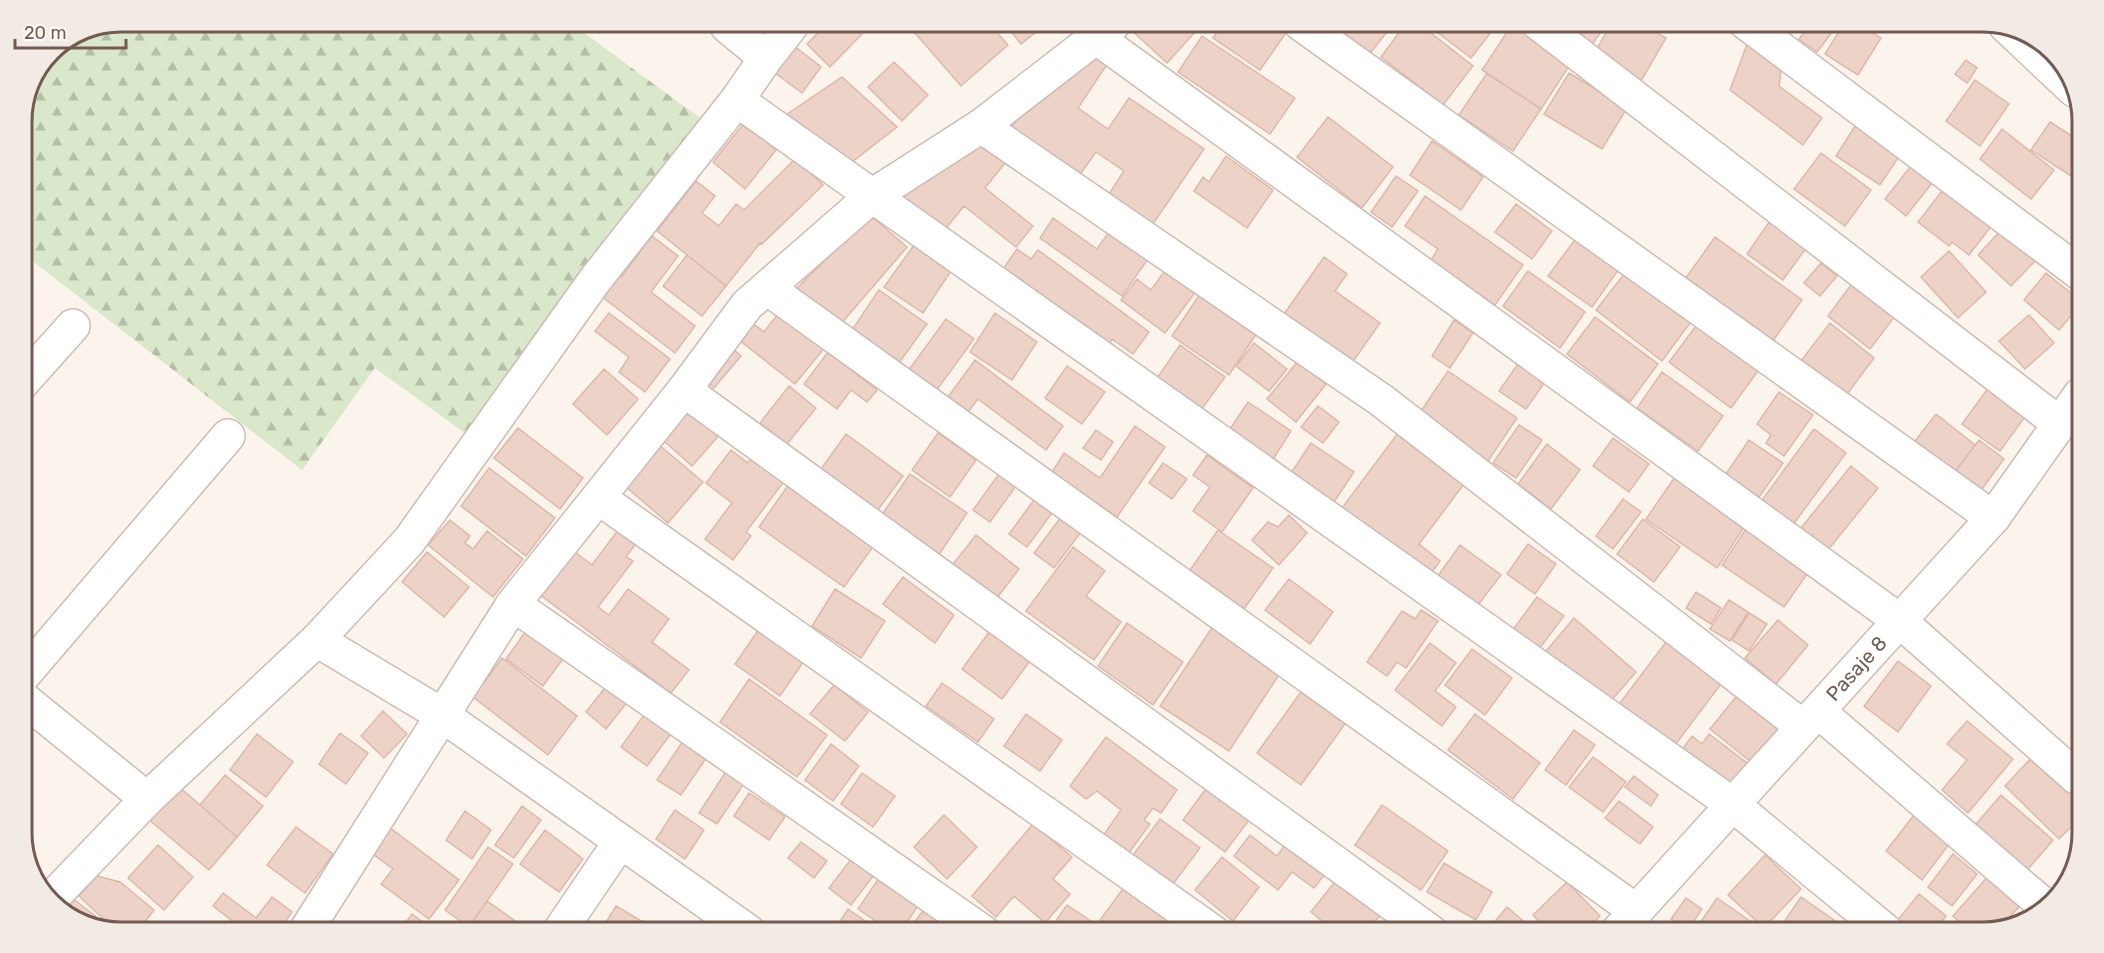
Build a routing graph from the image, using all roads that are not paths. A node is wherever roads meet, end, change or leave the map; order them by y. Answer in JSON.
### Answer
{"nodes":[{"id":1,"x":734,"y":32,"type":"edge"},
{"id":2,"x":787,"y":32,"type":"edge"},
{"id":3,"x":1104,"y":32,"type":"edge"},
{"id":4,"x":1106,"y":32,"type":"edge"},
{"id":5,"x":1312,"y":32,"type":"edge"},
{"id":6,"x":1550,"y":32,"type":"edge"},
{"id":7,"x":1758,"y":32,"type":"edge"},
{"id":8,"x":2020,"y":39,"type":"edge"},
{"id":9,"x":766,"y":58,"type":"junction"},
{"id":10,"x":2063,"y":79,"type":"edge"},
{"id":11,"x":737,"y":100,"type":"junction"},
{"id":12,"x":981,"y":126,"type":"junction"},
{"id":13,"x":872,"y":196,"type":"junction"},
{"id":14,"x":2072,"y":267,"type":"edge"},
{"id":15,"x":767,"y":288,"type":"junction"},
{"id":16,"x":73,"y":326,"type":"dead end"},
{"id":17,"x":32,"y":372,"type":"edge"},
{"id":18,"x":684,"y":390,"type":"junction"},
{"id":19,"x":2072,"y":406,"type":"edge"},
{"id":20,"x":2060,"y":423,"type":"junction"},
{"id":21,"x":228,"y":436,"type":"dead end"},
{"id":22,"x":599,"y":498,"type":"junction"},
{"id":23,"x":1993,"y":518,"type":"junction"},
{"id":24,"x":513,"y":604,"type":"junction"},
{"id":25,"x":1900,"y":621,"type":"junction"},
{"id":26,"x":317,"y":640,"type":"junction"},
{"id":27,"x":32,"y":665,"type":"edge"},
{"id":28,"x":32,"y":707,"type":"edge"},
{"id":29,"x":442,"y":715,"type":"junction"},
{"id":30,"x":1810,"y":719,"type":"junction"},
{"id":31,"x":2072,"y":773,"type":"edge"},
{"id":32,"x":147,"y":799,"type":"junction"},
{"id":33,"x":1732,"y":804,"type":"junction"},
{"id":34,"x":620,"y":842,"type":"junction"},
{"id":35,"x":56,"y":893,"type":"edge"},
{"id":36,"x":2039,"y":902,"type":"edge"},
{"id":37,"x":1626,"y":921,"type":"edge"},
{"id":38,"x":311,"y":922,"type":"edge"},
{"id":39,"x":566,"y":922,"type":"edge"},
{"id":40,"x":735,"y":922,"type":"edge"},
{"id":41,"x":969,"y":922,"type":"edge"},
{"id":42,"x":1199,"y":922,"type":"edge"},
{"id":43,"x":1417,"y":922,"type":"edge"},
{"id":44,"x":1875,"y":922,"type":"edge"}],
"edges":[{"from":1,"to":9,"type":"street"},
{"from":2,"to":9,"type":"street"},
{"from":3,"to":12,"type":"street"},
{"from":4,"to":25,"type":"street"},
{"from":5,"to":23,"type":"street"},
{"from":6,"to":20,"type":"street"},
{"from":7,"to":14,"type":"street"},
{"from":8,"to":10,"type":"street"},
{"from":9,"to":11,"type":"street"},
{"from":11,"to":13,"type":"street"},
{"from":11,"to":26,"type":"street"},
{"from":12,"to":13,"type":"street"},
{"from":12,"to":30,"type":"street"},
{"from":13,"to":15,"type":"street"},
{"from":13,"to":33,"type":"street"},
{"from":15,"to":18,"type":"street"},
{"from":15,"to":37,"type":"street"},
{"from":16,"to":17,"type":"street"},
{"from":18,"to":22,"type":"street"},
{"from":18,"to":43,"type":"street"},
{"from":19,"to":20,"type":"street","name":"Pasaje 8"},
{"from":20,"to":23,"type":"street","name":"Pasaje 8"},
{"from":21,"to":27,"type":"street"},
{"from":22,"to":24,"type":"street"},
{"from":22,"to":42,"type":"street"},
{"from":23,"to":25,"type":"street","name":"Pasaje 8"},
{"from":24,"to":29,"type":"street"},
{"from":24,"to":41,"type":"street"},
{"from":25,"to":30,"type":"street","name":"Pasaje 8"},
{"from":25,"to":31,"type":"street"},
{"from":26,"to":29,"type":"street"},
{"from":26,"to":32,"type":"street"},
{"from":28,"to":32,"type":"street"},
{"from":29,"to":34,"type":"street"},
{"from":29,"to":38,"type":"street"},
{"from":30,"to":33,"type":"street","name":"Pasaje 8"},
{"from":30,"to":36,"type":"street"},
{"from":32,"to":35,"type":"street"},
{"from":33,"to":37,"type":"street","name":"Pasaje 8"},
{"from":33,"to":44,"type":"street"},
{"from":34,"to":39,"type":"street"},
{"from":34,"to":40,"type":"street"}]}
